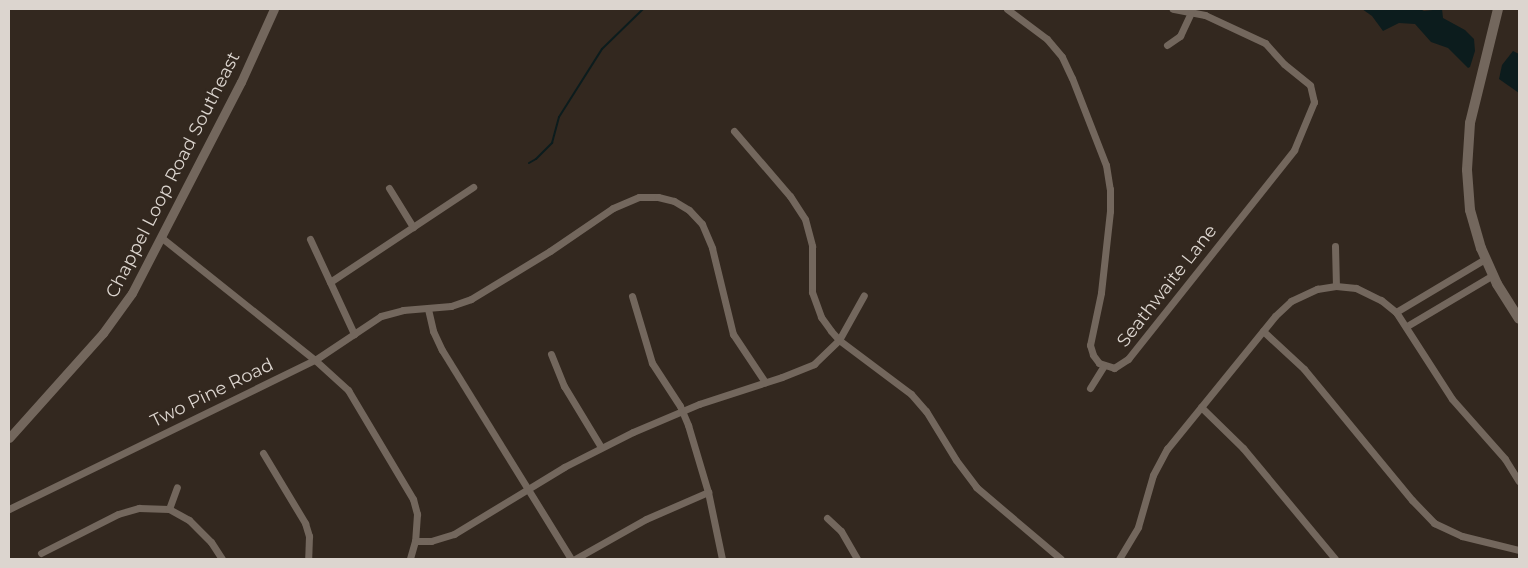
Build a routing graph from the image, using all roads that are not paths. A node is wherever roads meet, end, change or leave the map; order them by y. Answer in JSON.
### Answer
{"nodes":[{"id":1,"x":274,"y":9,"type":"edge"},
{"id":2,"x":1007,"y":9,"type":"edge"},
{"id":3,"x":1173,"y":9,"type":"edge"},
{"id":4,"x":1498,"y":9,"type":"edge"},
{"id":5,"x":1191,"y":12,"type":"junction"},
{"id":6,"x":1167,"y":45,"type":"dead end"},
{"id":7,"x":734,"y":131,"type":"dead end"},
{"id":8,"x":473,"y":187,"type":"dead end"},
{"id":9,"x":389,"y":188,"type":"dead end"},
{"id":10,"x":413,"y":227,"type":"junction"},
{"id":11,"x":162,"y":238,"type":"junction"},
{"id":12,"x":310,"y":239,"type":"dead end"},
{"id":13,"x":1335,"y":246,"type":"dead end"},
{"id":14,"x":1485,"y":258,"type":"junction"},
{"id":15,"x":1492,"y":275,"type":"junction"},
{"id":16,"x":330,"y":282,"type":"junction"},
{"id":17,"x":1336,"y":286,"type":"junction"},
{"id":18,"x":864,"y":295,"type":"dead end"},
{"id":19,"x":632,"y":296,"type":"dead end"},
{"id":20,"x":428,"y":309,"type":"junction"},
{"id":21,"x":1396,"y":312,"type":"junction"},
{"id":22,"x":1519,"y":319,"type":"edge"},
{"id":23,"x":1407,"y":326,"type":"junction"},
{"id":24,"x":1263,"y":331,"type":"junction"},
{"id":25,"x":354,"y":334,"type":"junction"},
{"id":26,"x":839,"y":340,"type":"junction"},
{"id":27,"x":551,"y":354,"type":"dead end"},
{"id":28,"x":315,"y":360,"type":"junction"},
{"id":29,"x":1104,"y":366,"type":"junction"},
{"id":30,"x":765,"y":382,"type":"junction"},
{"id":31,"x":1090,"y":388,"type":"dead end"},
{"id":32,"x":1201,"y":407,"type":"junction"},
{"id":33,"x":682,"y":410,"type":"junction"},
{"id":34,"x":9,"y":438,"type":"edge"},
{"id":35,"x":601,"y":447,"type":"junction"},
{"id":36,"x":263,"y":453,"type":"dead end"},
{"id":37,"x":1519,"y":481,"type":"edge"},
{"id":38,"x":177,"y":487,"type":"dead end"},
{"id":39,"x":528,"y":488,"type":"junction"},
{"id":40,"x":708,"y":492,"type":"junction"},
{"id":41,"x":9,"y":509,"type":"edge"},
{"id":42,"x":169,"y":510,"type":"junction"},
{"id":43,"x":827,"y":518,"type":"dead end"},
{"id":44,"x":415,"y":541,"type":"junction"},
{"id":45,"x":1519,"y":550,"type":"edge"},
{"id":46,"x":41,"y":553,"type":"dead end"},
{"id":47,"x":220,"y":559,"type":"edge"},
{"id":48,"x":308,"y":559,"type":"edge"},
{"id":49,"x":410,"y":559,"type":"edge"},
{"id":50,"x":571,"y":559,"type":"edge"},
{"id":51,"x":575,"y":559,"type":"edge"},
{"id":52,"x":722,"y":559,"type":"edge"},
{"id":53,"x":857,"y":559,"type":"edge"},
{"id":54,"x":1060,"y":559,"type":"edge"},
{"id":55,"x":1119,"y":559,"type":"edge"},
{"id":56,"x":1335,"y":559,"type":"edge"}],
"edges":[{"from":1,"to":11,"type":"street","name":"Chappel Loop Road Southeast"},
{"from":2,"to":29,"type":"street","name":"Seathwaite Lane"},
{"from":3,"to":5,"type":"street","name":"Seathwaite Lane"},
{"from":4,"to":14,"type":"main road"},
{"from":5,"to":6,"type":"street"},
{"from":5,"to":29,"type":"street","name":"Seathwaite Lane"},
{"from":7,"to":26,"type":"street"},
{"from":8,"to":10,"type":"street"},
{"from":9,"to":10,"type":"street"},
{"from":10,"to":16,"type":"street"},
{"from":11,"to":28,"type":"street"},
{"from":11,"to":34,"type":"street","name":"Chappel Loop Road Southeast"},
{"from":12,"to":16,"type":"street"},
{"from":13,"to":17,"type":"street"},
{"from":14,"to":15,"type":"main road"},
{"from":14,"to":21,"type":"street"},
{"from":15,"to":22,"type":"main road"},
{"from":15,"to":23,"type":"street"},
{"from":16,"to":25,"type":"street"},
{"from":17,"to":21,"type":"street"},
{"from":17,"to":24,"type":"street"},
{"from":18,"to":26,"type":"street"},
{"from":19,"to":33,"type":"street"},
{"from":20,"to":25,"type":"street","name":"Two Pine Road"},
{"from":20,"to":30,"type":"street","name":"Two Pine Road"},
{"from":20,"to":39,"type":"street"},
{"from":21,"to":23,"type":"street"},
{"from":23,"to":37,"type":"street"},
{"from":24,"to":32,"type":"street"},
{"from":24,"to":45,"type":"street"},
{"from":25,"to":28,"type":"street","name":"Two Pine Road"},
{"from":26,"to":30,"type":"street"},
{"from":26,"to":54,"type":"street"},
{"from":27,"to":35,"type":"street"},
{"from":28,"to":41,"type":"street","name":"Two Pine Road"},
{"from":28,"to":44,"type":"street"},
{"from":29,"to":31,"type":"street"},
{"from":30,"to":33,"type":"street"},
{"from":32,"to":55,"type":"street"},
{"from":32,"to":56,"type":"street"},
{"from":33,"to":35,"type":"street"},
{"from":33,"to":40,"type":"street"},
{"from":35,"to":39,"type":"street"},
{"from":36,"to":48,"type":"street"},
{"from":38,"to":42,"type":"street"},
{"from":39,"to":44,"type":"street"},
{"from":39,"to":50,"type":"street"},
{"from":40,"to":51,"type":"street"},
{"from":40,"to":52,"type":"street"},
{"from":42,"to":46,"type":"street"},
{"from":42,"to":47,"type":"street"},
{"from":43,"to":53,"type":"street"},
{"from":44,"to":49,"type":"street"}]}
